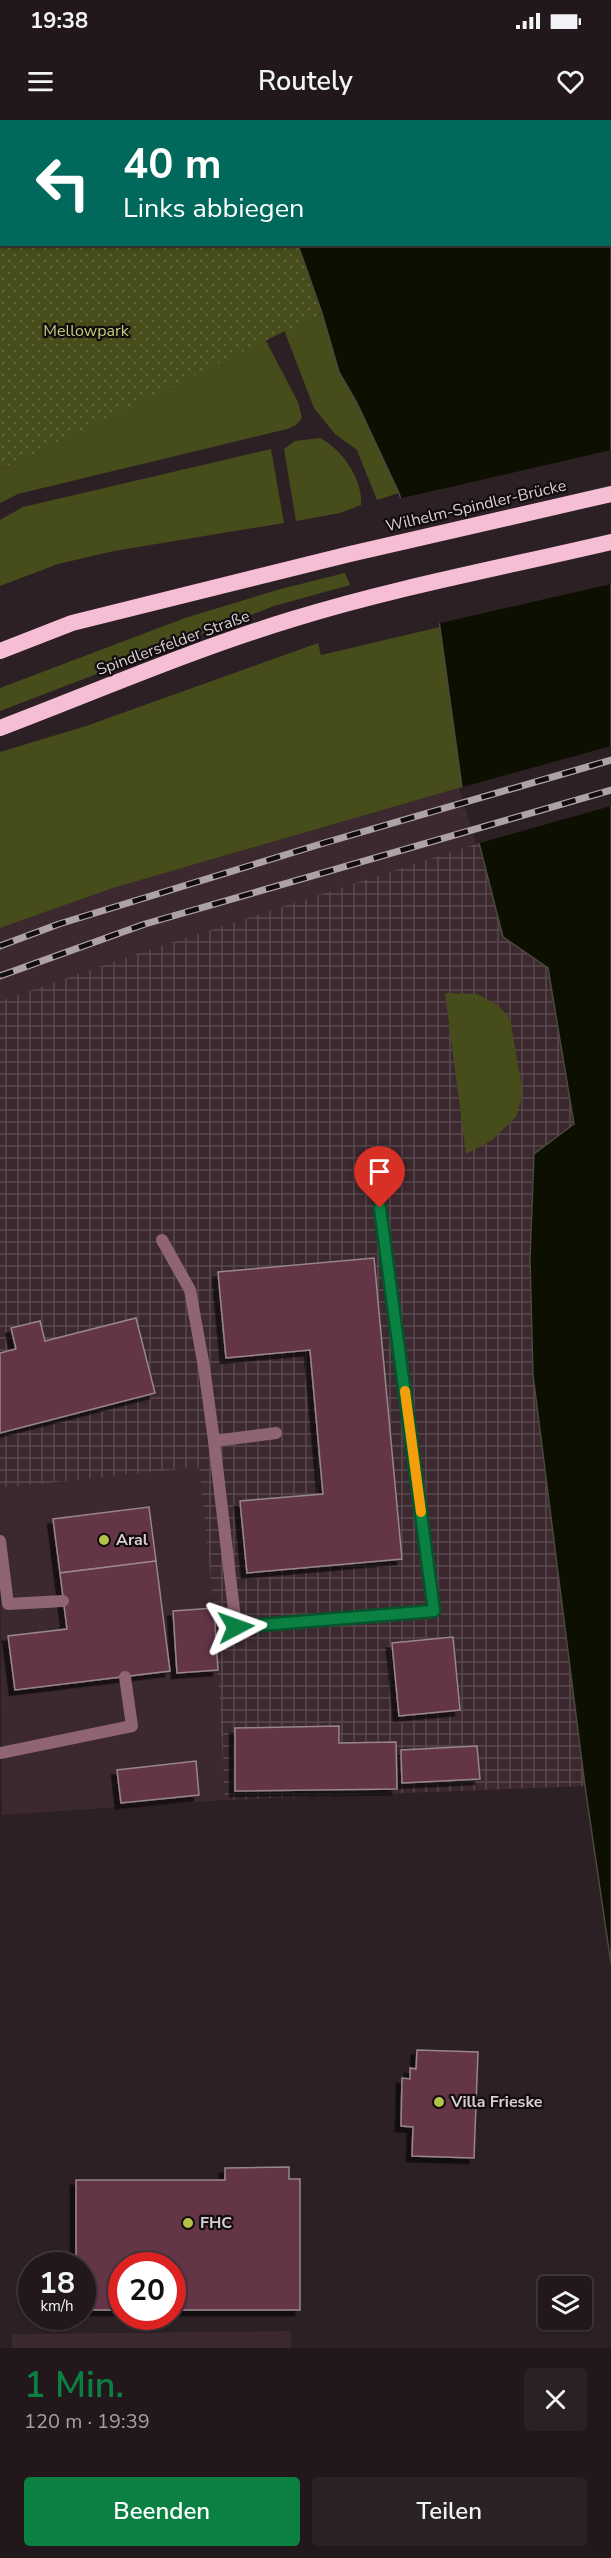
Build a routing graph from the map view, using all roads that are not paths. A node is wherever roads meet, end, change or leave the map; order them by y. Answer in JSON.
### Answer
{"nodes":[{"id":1,"x":611,"y":494,"type":"edge"},
{"id":2,"x":611,"y":543,"type":"edge"},
{"id":3,"x":0,"y":651,"type":"edge"},
{"id":4,"x":0,"y":728,"type":"edge"},
{"id":5,"x":380,"y":1208,"type":"dead end"},
{"id":6,"x":162,"y":1240,"type":"dead end"},
{"id":7,"x":276,"y":1433,"type":"dead end"},
{"id":8,"x":214,"y":1441,"type":"junction"},
{"id":9,"x":0,"y":1541,"type":"edge"},
{"id":10,"x":63,"y":1601,"type":"dead end"},
{"id":11,"x":125,"y":1677,"type":"dead end"},
{"id":12,"x":1,"y":1753,"type":"edge"}],
"edges":[{"from":1,"to":3,"type":"highway","name":"Wilhelm-Spindler-Brücke"},
{"from":2,"to":4,"type":"highway","name":"Spindlersfelder Straße"},
{"from":5,"to":8,"type":"lane"},
{"from":6,"to":8,"type":"lane"},
{"from":7,"to":8,"type":"lane"},
{"from":9,"to":10,"type":"lane"},
{"from":11,"to":12,"type":"lane"}]}
